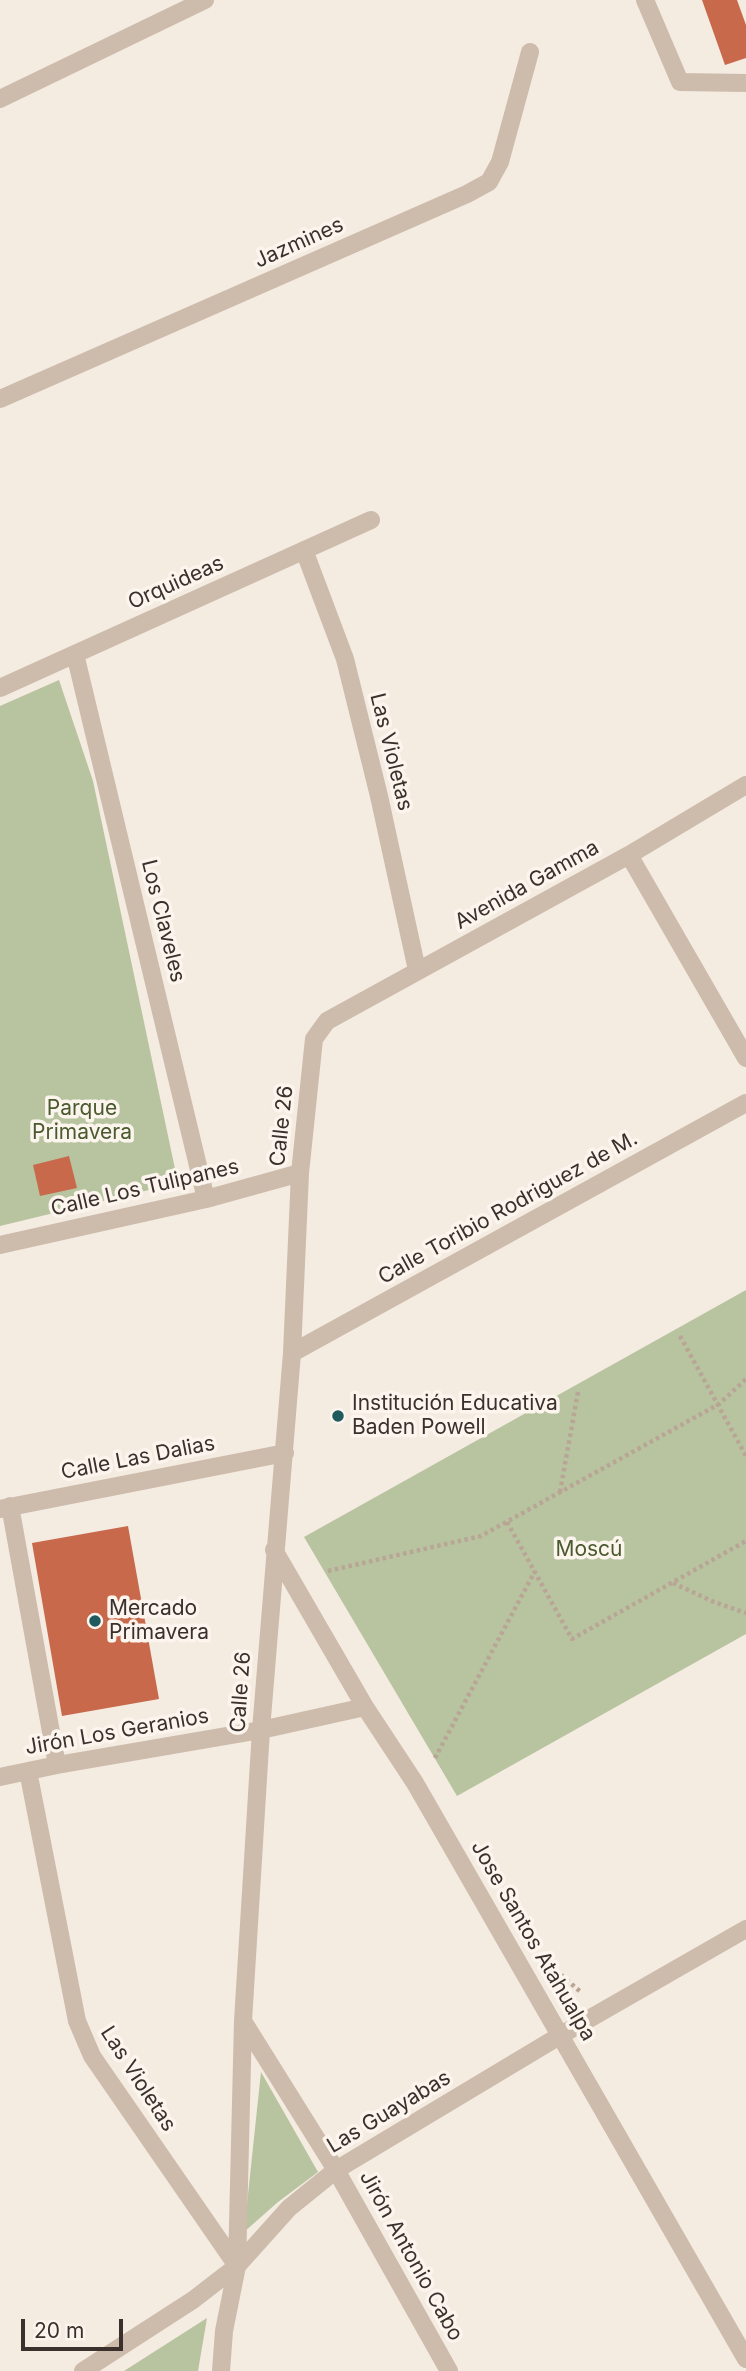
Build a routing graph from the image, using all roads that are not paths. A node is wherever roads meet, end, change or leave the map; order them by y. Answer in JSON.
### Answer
{"nodes":[{"id":1,"x":205,"y":0,"type":"edge"},
{"id":2,"x":645,"y":0,"type":"edge"},
{"id":3,"x":530,"y":52,"type":"dead end"},
{"id":4,"x":746,"y":83,"type":"edge"},
{"id":5,"x":0,"y":99,"type":"edge"},
{"id":6,"x":2,"y":392,"type":"edge"},
{"id":7,"x":372,"y":520,"type":"dead end"},
{"id":8,"x":304,"y":550,"type":"junction"},
{"id":9,"x":75,"y":654,"type":"junction"},
{"id":10,"x":0,"y":688,"type":"edge"},
{"id":11,"x":746,"y":785,"type":"edge"},
{"id":12,"x":629,"y":855,"type":"junction"},
{"id":13,"x":417,"y":970,"type":"junction"},
{"id":14,"x":327,"y":1021,"type":"joint"},
{"id":15,"x":746,"y":1058,"type":"edge"},
{"id":16,"x":746,"y":1103,"type":"edge"},
{"id":17,"x":300,"y":1173,"type":"junction"},
{"id":18,"x":206,"y":1199,"type":"junction"},
{"id":19,"x":0,"y":1245,"type":"edge"},
{"id":20,"x":292,"y":1353,"type":"junction"},
{"id":21,"x":285,"y":1453,"type":"junction"},
{"id":22,"x":5,"y":1507,"type":"edge"},
{"id":23,"x":274,"y":1550,"type":"junction"},
{"id":24,"x":365,"y":1707,"type":"junction"},
{"id":25,"x":261,"y":1730,"type":"junction"},
{"id":26,"x":57,"y":1765,"type":"junction"},
{"id":27,"x":28,"y":1771,"type":"junction"},
{"id":28,"x":0,"y":1777,"type":"edge"},
{"id":29,"x":746,"y":1929,"type":"edge"},
{"id":30,"x":243,"y":2021,"type":"junction"},
{"id":31,"x":561,"y":2035,"type":"junction"},
{"id":32,"x":336,"y":2170,"type":"junction"},
{"id":33,"x":237,"y":2266,"type":"junction"},
{"id":34,"x":746,"y":2359,"type":"edge"},
{"id":35,"x":83,"y":2371,"type":"edge"},
{"id":36,"x":221,"y":2371,"type":"edge"},
{"id":37,"x":449,"y":2371,"type":"edge"}],
"edges":[{"from":1,"to":5,"type":"street"},
{"from":2,"to":4,"type":"street"},
{"from":3,"to":6,"type":"street","name":"Jazmines"},
{"from":7,"to":8,"type":"street","name":"Orquideas"},
{"from":8,"to":9,"type":"street","name":"Orquideas"},
{"from":8,"to":13,"type":"street","name":"Las Violetas"},
{"from":9,"to":10,"type":"street","name":"Orquideas"},
{"from":9,"to":18,"type":"street","name":"Los Claveles"},
{"from":11,"to":12,"type":"street","name":"Avenida Gamma"},
{"from":12,"to":13,"type":"street","name":"Avenida Gamma"},
{"from":12,"to":15,"type":"street"},
{"from":13,"to":14,"type":"street","name":"Avenida Gamma"},
{"from":14,"to":17,"type":"street","name":"Calle 26"},
{"from":16,"to":20,"type":"street","name":"Calle Toribio Rodriguez de M."},
{"from":17,"to":18,"type":"street","name":"Calle Los Tulipanes"},
{"from":17,"to":20,"type":"street","name":"Calle 26"},
{"from":18,"to":19,"type":"street","name":"Calle Los Tulipanes"},
{"from":20,"to":21,"type":"street","name":"Calle 26"},
{"from":21,"to":22,"type":"street","name":"Calle Las Dalias"},
{"from":21,"to":23,"type":"street","name":"Calle 26"},
{"from":22,"to":26,"type":"street"},
{"from":23,"to":24,"type":"street","name":"Jose Santos Atahualpa"},
{"from":23,"to":25,"type":"street","name":"Calle 26"},
{"from":24,"to":25,"type":"street","name":"Jirón Los Geranios"},
{"from":24,"to":31,"type":"street","name":"Jose Santos Atahualpa"},
{"from":25,"to":26,"type":"street","name":"Jirón Los Geranios"},
{"from":25,"to":30,"type":"street","name":"Calle 26"},
{"from":26,"to":27,"type":"street","name":"Jirón Los Geranios"},
{"from":27,"to":28,"type":"street","name":"Jirón Los Geranios"},
{"from":27,"to":33,"type":"street","name":"Las Violetas"},
{"from":29,"to":31,"type":"street","name":"Las Guayabas"},
{"from":30,"to":32,"type":"street","name":"Jirón Antonio Cabo"},
{"from":30,"to":33,"type":"street","name":"Calle 26"},
{"from":31,"to":32,"type":"street","name":"Las Guayabas"},
{"from":31,"to":34,"type":"street","name":"Jose Santos Atahualpa"},
{"from":32,"to":33,"type":"street","name":"Las Guayabas"},
{"from":32,"to":37,"type":"street","name":"Jirón Antonio Cabo"},
{"from":33,"to":35,"type":"street","name":"Las Guayabas"},
{"from":33,"to":36,"type":"street","name":"Calle 26"}]}
